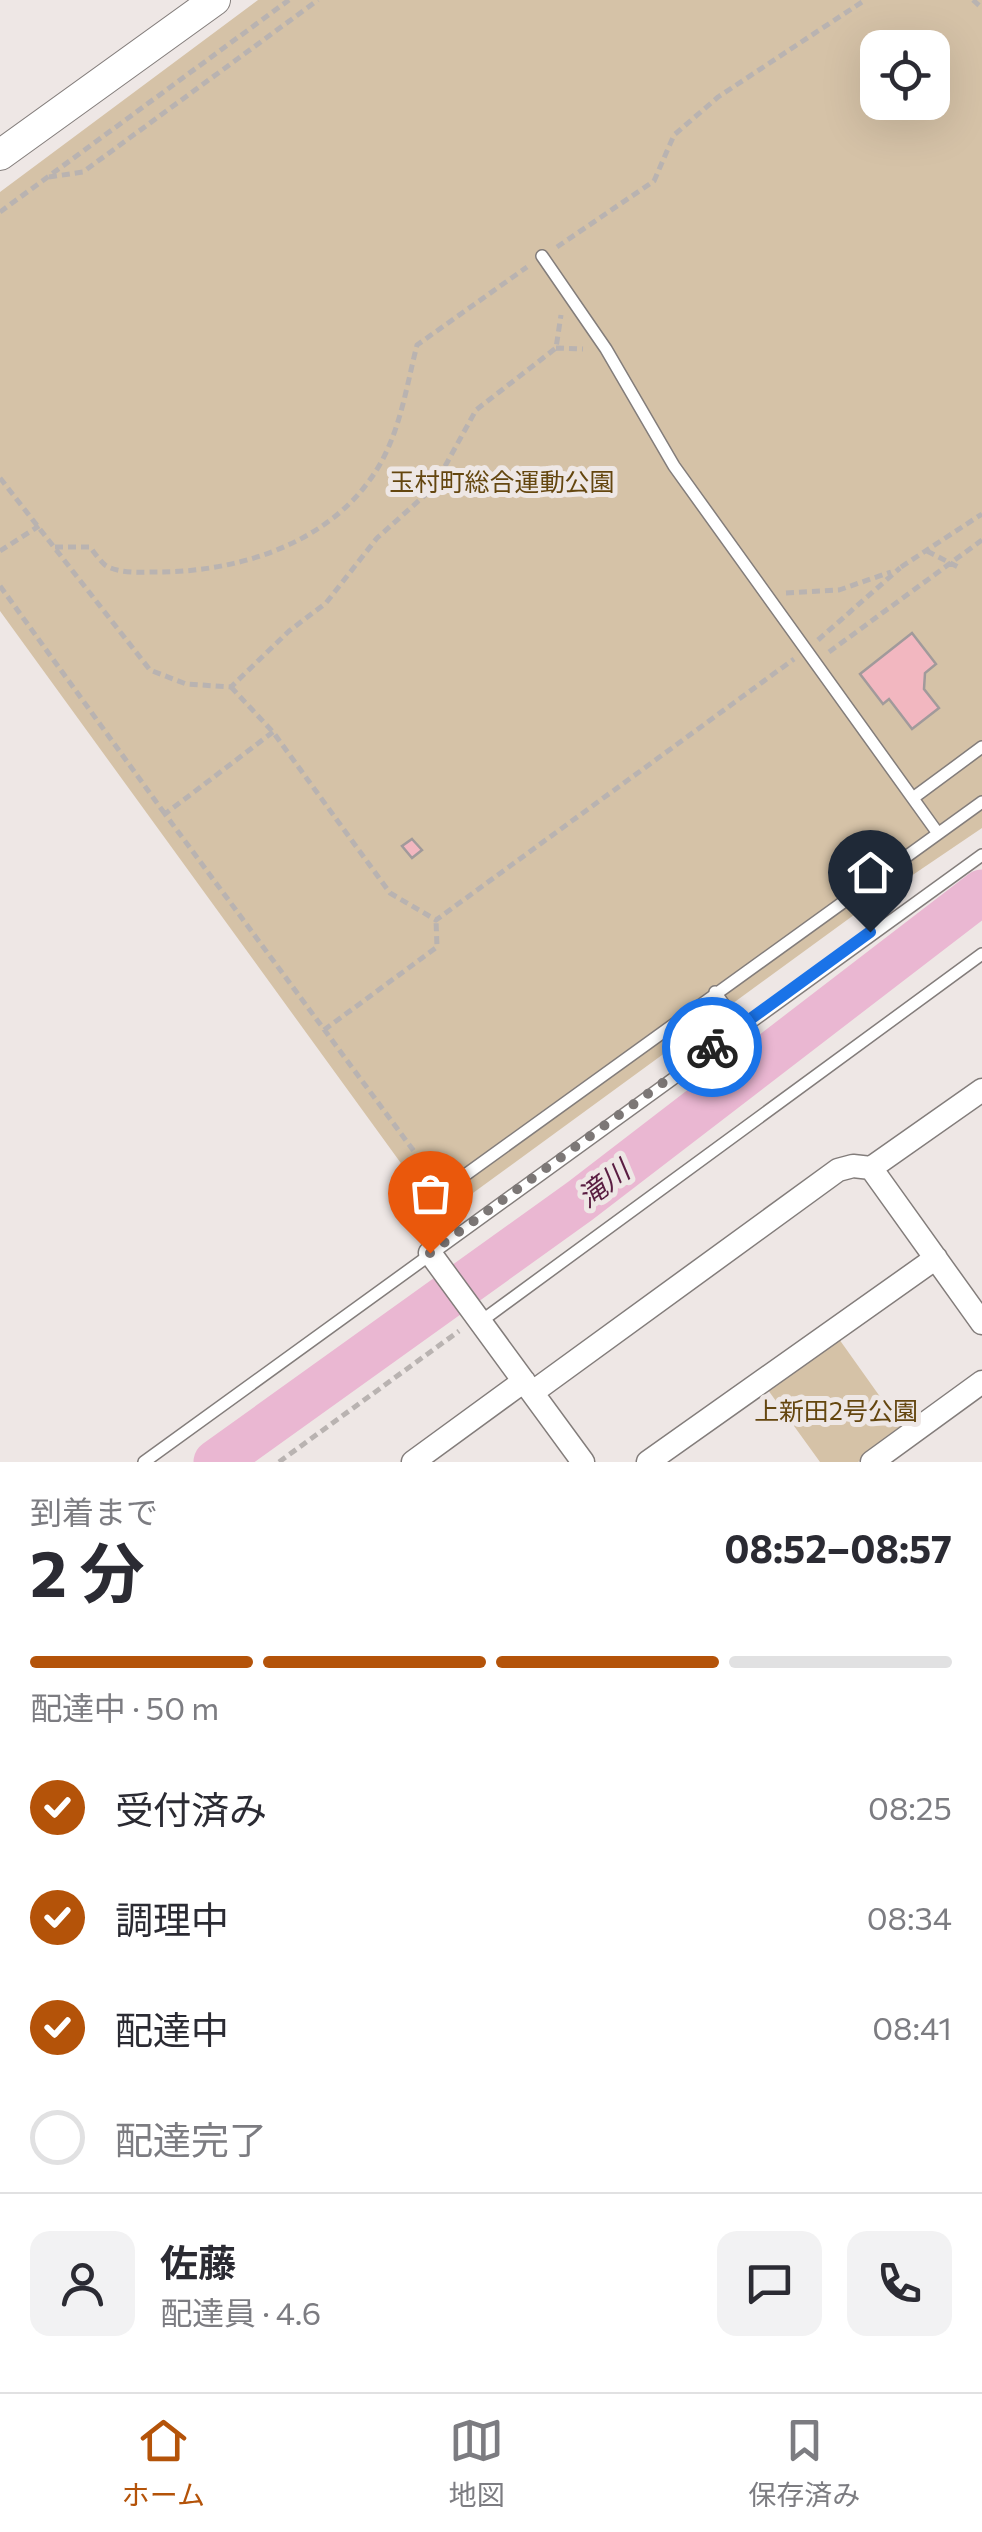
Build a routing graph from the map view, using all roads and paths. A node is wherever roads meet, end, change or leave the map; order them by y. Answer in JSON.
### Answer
{"nodes":[{"id":1,"x":215,"y":0,"type":"edge"},
{"id":2,"x":289,"y":0,"type":"edge"},
{"id":3,"x":318,"y":0,"type":"edge"},
{"id":4,"x":865,"y":0,"type":"edge"},
{"id":5,"x":974,"y":0,"type":"edge"},
{"id":6,"x":982,"y":8,"type":"edge"},
{"id":7,"x":0,"y":155,"type":"edge"},
{"id":8,"x":46,"y":177,"type":"junction"},
{"id":9,"x":0,"y":212,"type":"edge"},
{"id":10,"x":542,"y":256,"type":"junction"},
{"id":11,"x":566,"y":292,"type":"junction"},
{"id":12,"x":0,"y":478,"type":"edge"},
{"id":13,"x":982,"y":514,"type":"edge"},
{"id":14,"x":39,"y":526,"type":"junction"},
{"id":15,"x":982,"y":540,"type":"edge"},
{"id":16,"x":55,"y":546,"type":"junction"},
{"id":17,"x":0,"y":551,"type":"edge"},
{"id":18,"x":927,"y":551,"type":"junction"},
{"id":19,"x":952,"y":562,"type":"junction"},
{"id":20,"x":900,"y":568,"type":"junction"},
{"id":21,"x":960,"y":568,"type":"dead end"},
{"id":22,"x":759,"y":585,"type":"junction"},
{"id":23,"x":0,"y":586,"type":"edge"},
{"id":24,"x":805,"y":651,"type":"junction"},
{"id":25,"x":814,"y":662,"type":"junction"},
{"id":26,"x":231,"y":687,"type":"junction"},
{"id":27,"x":273,"y":732,"type":"junction"},
{"id":28,"x":982,"y":747,"type":"edge"},
{"id":29,"x":913,"y":798,"type":"junction"},
{"id":30,"x":982,"y":802,"type":"edge"},
{"id":31,"x":165,"y":814,"type":"junction"},
{"id":32,"x":937,"y":832,"type":"junction"},
{"id":33,"x":982,"y":855,"type":"edge"},
{"id":34,"x":436,"y":920,"type":"junction"},
{"id":35,"x":982,"y":954,"type":"edge"},
{"id":36,"x":716,"y":992,"type":"junction"},
{"id":37,"x":740,"y":1027,"type":"junction"},
{"id":38,"x":324,"y":1030,"type":"junction"},
{"id":39,"x":982,"y":1090,"type":"edge"},
{"id":40,"x":870,"y":1168,"type":"junction"},
{"id":41,"x":443,"y":1191,"type":"joint"},
{"id":42,"x":432,"y":1257,"type":"junction"},
{"id":43,"x":936,"y":1258,"type":"junction"},
{"id":44,"x":476,"y":1317,"type":"junction"},
{"id":45,"x":982,"y":1323,"type":"edge"},
{"id":46,"x":982,"y":1382,"type":"edge"},
{"id":47,"x":529,"y":1386,"type":"junction"},
{"id":48,"x":144,"y":1462,"type":"edge"},
{"id":49,"x":279,"y":1462,"type":"edge"},
{"id":50,"x":413,"y":1462,"type":"edge"},
{"id":51,"x":583,"y":1462,"type":"edge"},
{"id":52,"x":648,"y":1462,"type":"edge"},
{"id":53,"x":872,"y":1462,"type":"edge"}],
"edges":[{"from":1,"to":7,"type":"street"},
{"from":2,"to":8,"type":"path"},
{"from":3,"to":8,"type":"path"},
{"from":4,"to":10,"type":"path"},
{"from":5,"to":6,"type":"path"},
{"from":8,"to":9,"type":"path"},
{"from":10,"to":11,"type":"lane"},
{"from":10,"to":16,"type":"path"},
{"from":11,"to":22,"type":"lane"},
{"from":11,"to":26,"type":"path"},
{"from":12,"to":14,"type":"path"},
{"from":13,"to":18,"type":"path"},
{"from":14,"to":16,"type":"path"},
{"from":14,"to":17,"type":"path"},
{"from":15,"to":19,"type":"path"},
{"from":16,"to":26,"type":"path"},
{"from":18,"to":19,"type":"path"},
{"from":18,"to":20,"type":"path"},
{"from":19,"to":21,"type":"path"},
{"from":19,"to":25,"type":"path"},
{"from":20,"to":22,"type":"path"},
{"from":20,"to":24,"type":"path"},
{"from":22,"to":24,"type":"lane"},
{"from":23,"to":31,"type":"path"},
{"from":24,"to":25,"type":"lane"},
{"from":24,"to":34,"type":"path"},
{"from":25,"to":29,"type":"lane"},
{"from":26,"to":27,"type":"path"},
{"from":27,"to":31,"type":"path"},
{"from":27,"to":34,"type":"path"},
{"from":28,"to":29,"type":"lane"},
{"from":29,"to":32,"type":"lane"},
{"from":30,"to":32,"type":"lane"},
{"from":31,"to":38,"type":"path"},
{"from":32,"to":36,"type":"lane"},
{"from":33,"to":37,"type":"lane"},
{"from":34,"to":38,"type":"path"},
{"from":35,"to":44,"type":"lane"},
{"from":36,"to":37,"type":"lane"},
{"from":36,"to":41,"type":"lane"},
{"from":37,"to":42,"type":"lane"},
{"from":38,"to":41,"type":"path"},
{"from":39,"to":40,"type":"street"},
{"from":40,"to":43,"type":"street"},
{"from":40,"to":47,"type":"street"},
{"from":42,"to":44,"type":"street"},
{"from":42,"to":48,"type":"lane"},
{"from":43,"to":45,"type":"street"},
{"from":43,"to":52,"type":"street"},
{"from":44,"to":47,"type":"street"},
{"from":44,"to":49,"type":"path"},
{"from":46,"to":53,"type":"street"},
{"from":47,"to":50,"type":"street"},
{"from":47,"to":51,"type":"street"}]}
